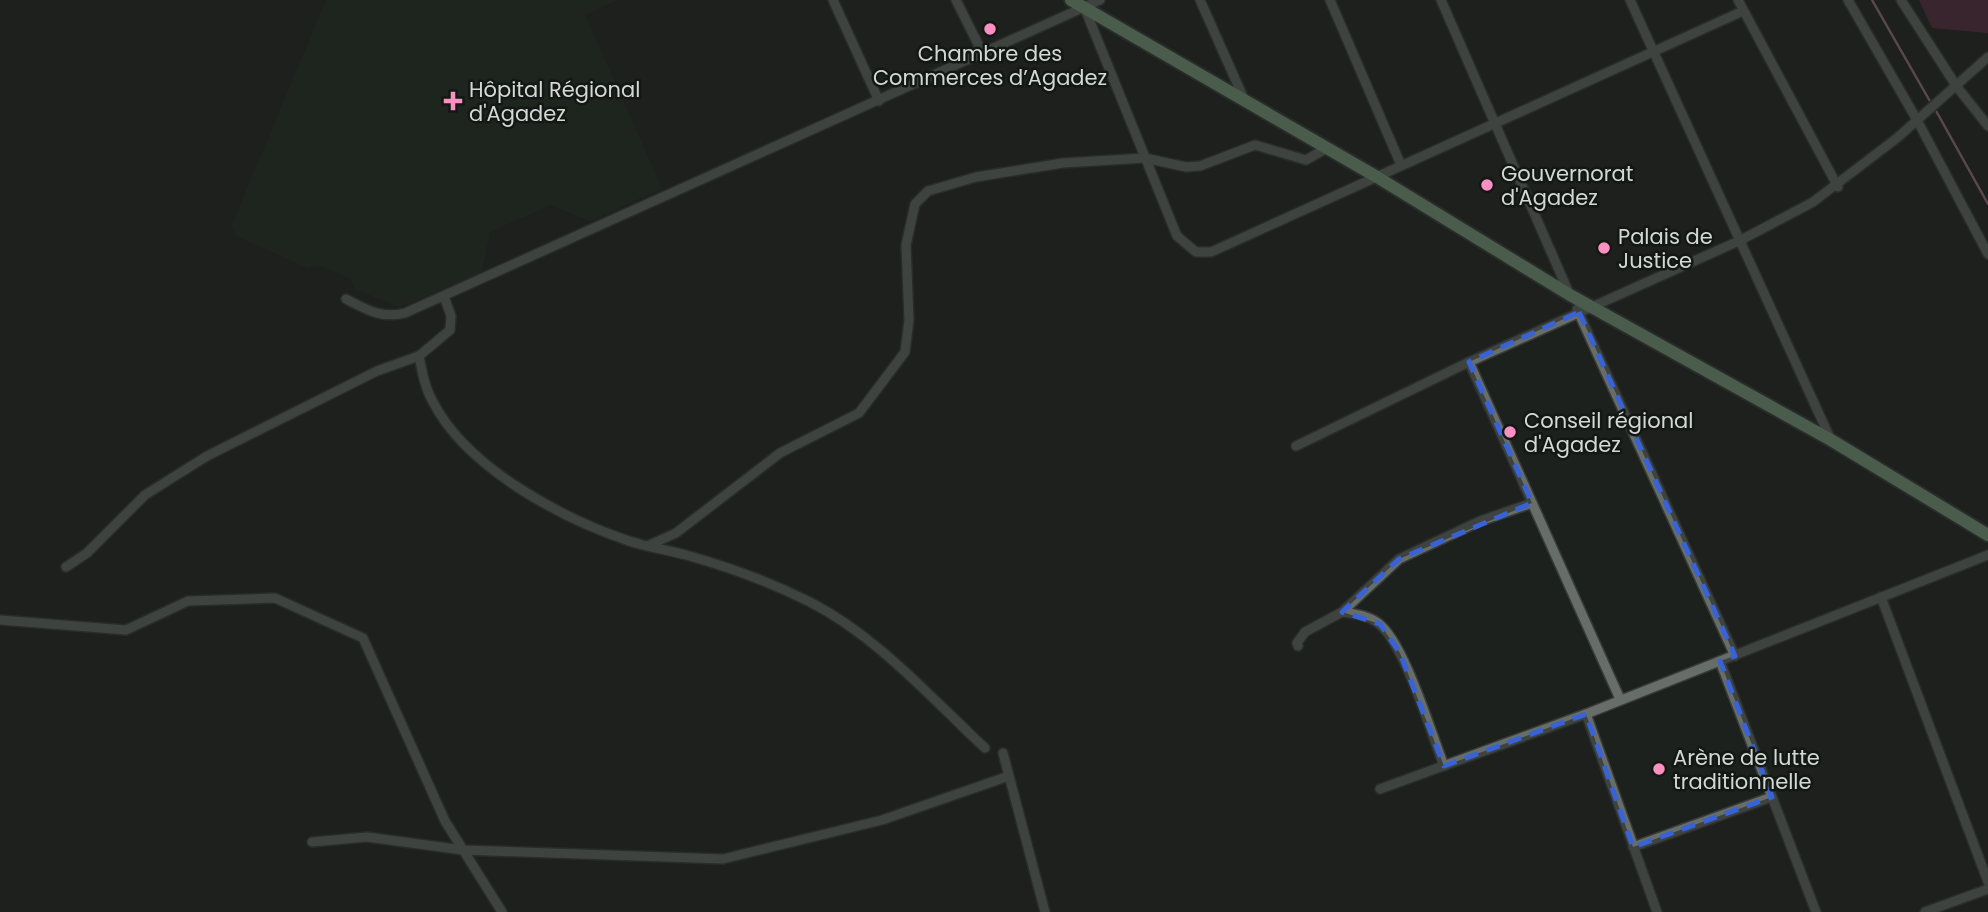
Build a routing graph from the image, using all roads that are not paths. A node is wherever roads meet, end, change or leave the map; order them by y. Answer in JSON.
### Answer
{"nodes":[{"id":1,"x":833,"y":0,"type":"edge"},
{"id":2,"x":956,"y":0,"type":"edge"},
{"id":3,"x":1071,"y":0,"type":"edge"},
{"id":4,"x":1100,"y":0,"type":"edge"},
{"id":5,"x":1200,"y":0,"type":"edge"},
{"id":6,"x":1330,"y":0,"type":"edge"},
{"id":7,"x":1441,"y":0,"type":"edge"},
{"id":8,"x":1630,"y":0,"type":"edge"},
{"id":9,"x":1738,"y":0,"type":"edge"},
{"id":10,"x":1848,"y":0,"type":"edge"},
{"id":11,"x":1901,"y":0,"type":"edge"},
{"id":12,"x":1082,"y":4,"type":"edge"},
{"id":13,"x":1743,"y":10,"type":"junction"},
{"id":14,"x":1653,"y":50,"type":"junction"},
{"id":15,"x":983,"y":54,"type":"junction"},
{"id":16,"x":1988,"y":57,"type":"edge"},
{"id":17,"x":1957,"y":87,"type":"junction"},
{"id":18,"x":879,"y":101,"type":"junction"},
{"id":19,"x":1245,"y":101,"type":"junction"},
{"id":20,"x":1917,"y":120,"type":"junction"},
{"id":21,"x":1494,"y":122,"type":"junction"},
{"id":22,"x":1988,"y":126,"type":"edge"},
{"id":23,"x":1327,"y":148,"type":"junction"},
{"id":24,"x":1145,"y":158,"type":"junction"},
{"id":25,"x":1401,"y":164,"type":"junction"},
{"id":26,"x":1377,"y":177,"type":"junction"},
{"id":27,"x":1838,"y":187,"type":"junction"},
{"id":28,"x":1741,"y":240,"type":"junction"},
{"id":29,"x":1988,"y":254,"type":"edge"},
{"id":30,"x":1570,"y":295,"type":"junction"},
{"id":31,"x":444,"y":296,"type":"junction"},
{"id":32,"x":346,"y":299,"type":"dead end"},
{"id":33,"x":1585,"y":309,"type":"junction"},
{"id":34,"x":419,"y":356,"type":"junction"},
{"id":35,"x":1469,"y":362,"type":"junction"},
{"id":36,"x":1831,"y":439,"type":"junction"},
{"id":37,"x":1296,"y":446,"type":"dead end"},
{"id":38,"x":1532,"y":503,"type":"junction"},
{"id":39,"x":1988,"y":535,"type":"edge"},
{"id":40,"x":647,"y":546,"type":"junction"},
{"id":41,"x":1988,"y":555,"type":"edge"},
{"id":42,"x":66,"y":567,"type":"dead end"},
{"id":43,"x":1881,"y":597,"type":"junction"},
{"id":44,"x":1342,"y":612,"type":"junction"},
{"id":45,"x":0,"y":620,"type":"edge"},
{"id":46,"x":1298,"y":646,"type":"dead end"},
{"id":47,"x":1735,"y":656,"type":"junction"},
{"id":48,"x":1720,"y":662,"type":"junction"},
{"id":49,"x":1620,"y":699,"type":"junction"},
{"id":50,"x":1586,"y":714,"type":"junction"},
{"id":51,"x":985,"y":748,"type":"dead end"},
{"id":52,"x":1003,"y":753,"type":"dead end"},
{"id":53,"x":1444,"y":766,"type":"junction"},
{"id":54,"x":1009,"y":775,"type":"junction"},
{"id":55,"x":1380,"y":789,"type":"dead end"},
{"id":56,"x":1772,"y":797,"type":"junction"},
{"id":57,"x":312,"y":842,"type":"dead end"},
{"id":58,"x":1633,"y":847,"type":"junction"},
{"id":59,"x":463,"y":850,"type":"junction"},
{"id":60,"x":1988,"y":882,"type":"edge"},
{"id":61,"x":1988,"y":889,"type":"edge"},
{"id":62,"x":502,"y":912,"type":"edge"},
{"id":63,"x":1045,"y":912,"type":"edge"},
{"id":64,"x":1657,"y":912,"type":"edge"},
{"id":65,"x":1815,"y":912,"type":"edge"},
{"id":66,"x":1924,"y":912,"type":"edge"}],
"edges":[{"from":1,"to":18,"type":"street"},
{"from":2,"to":15,"type":"street"},
{"from":3,"to":12,"type":"main road"},
{"from":4,"to":12,"type":"street"},
{"from":5,"to":19,"type":"street"},
{"from":6,"to":25,"type":"street"},
{"from":7,"to":21,"type":"street"},
{"from":8,"to":14,"type":"street"},
{"from":9,"to":13,"type":"street"},
{"from":10,"to":20,"type":"street"},
{"from":11,"to":17,"type":"street"},
{"from":12,"to":15,"type":"street"},
{"from":12,"to":19,"type":"main road"},
{"from":12,"to":24,"type":"street"},
{"from":13,"to":14,"type":"street"},
{"from":13,"to":27,"type":"street"},
{"from":14,"to":21,"type":"street"},
{"from":14,"to":28,"type":"street"},
{"from":15,"to":18,"type":"street"},
{"from":16,"to":17,"type":"street"},
{"from":17,"to":20,"type":"street"},
{"from":17,"to":22,"type":"street"},
{"from":18,"to":31,"type":"street"},
{"from":19,"to":23,"type":"main road"},
{"from":20,"to":27,"type":"street"},
{"from":20,"to":29,"type":"street"},
{"from":21,"to":25,"type":"street"},
{"from":21,"to":30,"type":"street"},
{"from":23,"to":24,"type":"street"},
{"from":23,"to":26,"type":"main road"},
{"from":24,"to":26,"type":"street"},
{"from":24,"to":40,"type":"street"},
{"from":25,"to":26,"type":"street"},
{"from":26,"to":30,"type":"main road"},
{"from":27,"to":28,"type":"street"},
{"from":28,"to":33,"type":"street"},
{"from":28,"to":36,"type":"street"},
{"from":30,"to":33,"type":"main road"},
{"from":31,"to":32,"type":"street"},
{"from":31,"to":34,"type":"street"},
{"from":33,"to":35,"type":"street"},
{"from":33,"to":36,"type":"main road"},
{"from":33,"to":47,"type":"street"},
{"from":34,"to":40,"type":"street"},
{"from":34,"to":42,"type":"street"},
{"from":35,"to":37,"type":"street"},
{"from":35,"to":38,"type":"street"},
{"from":36,"to":39,"type":"main road"},
{"from":38,"to":44,"type":"street"},
{"from":38,"to":49,"type":"street"},
{"from":40,"to":51,"type":"street"},
{"from":41,"to":43,"type":"street"},
{"from":43,"to":47,"type":"street"},
{"from":43,"to":60,"type":"street"},
{"from":44,"to":46,"type":"street"},
{"from":44,"to":53,"type":"street"},
{"from":45,"to":59,"type":"street"},
{"from":47,"to":48,"type":"street"},
{"from":48,"to":49,"type":"street"},
{"from":48,"to":56,"type":"street"},
{"from":49,"to":50,"type":"street"},
{"from":50,"to":53,"type":"street"},
{"from":50,"to":58,"type":"street"},
{"from":52,"to":54,"type":"street"},
{"from":53,"to":55,"type":"street"},
{"from":54,"to":59,"type":"street"},
{"from":54,"to":63,"type":"street"},
{"from":56,"to":58,"type":"street"},
{"from":56,"to":65,"type":"street"},
{"from":57,"to":59,"type":"street"},
{"from":58,"to":64,"type":"street"},
{"from":59,"to":62,"type":"street"},
{"from":61,"to":66,"type":"street"}]}
